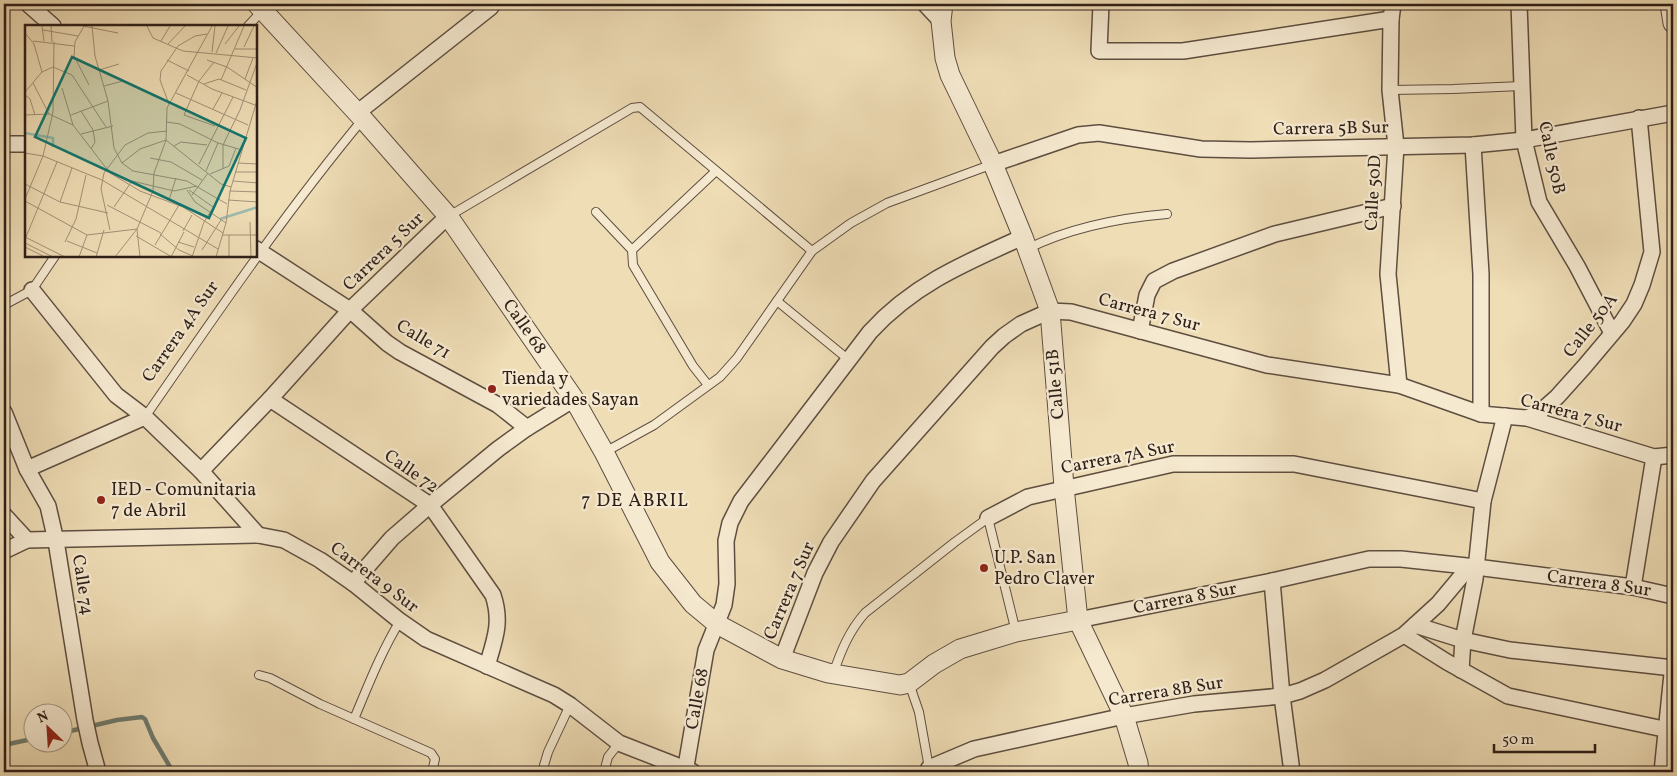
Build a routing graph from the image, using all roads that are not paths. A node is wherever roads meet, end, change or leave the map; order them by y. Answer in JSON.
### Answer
{"nodes":[{"id":1,"x":28,"y":4,"type":"edge"},
{"id":2,"x":925,"y":4,"type":"edge"},
{"id":3,"x":1101,"y":4,"type":"edge"},
{"id":4,"x":1393,"y":4,"type":"edge"},
{"id":5,"x":1519,"y":4,"type":"edge"},
{"id":6,"x":1670,"y":4,"type":"edge"},
{"id":7,"x":260,"y":6,"type":"edge"},
{"id":8,"x":491,"y":7,"type":"dead end"},
{"id":9,"x":942,"y":12,"type":"edge"},
{"id":10,"x":1391,"y":19,"type":"junction"},
{"id":11,"x":1673,"y":22,"type":"edge"},
{"id":12,"x":52,"y":25,"type":"edge"},
{"id":13,"x":249,"y":25,"type":"edge"},
{"id":14,"x":1521,"y":86,"type":"junction"},
{"id":15,"x":1390,"y":90,"type":"junction"},
{"id":16,"x":1673,"y":113,"type":"edge"},
{"id":17,"x":360,"y":116,"type":"junction"},
{"id":18,"x":1639,"y":118,"type":"junction"},
{"id":19,"x":1524,"y":140,"type":"junction"},
{"id":20,"x":4,"y":144,"type":"edge"},
{"id":21,"x":25,"y":144,"type":"edge"},
{"id":22,"x":1473,"y":145,"type":"junction"},
{"id":23,"x":1396,"y":146,"type":"junction"},
{"id":24,"x":993,"y":164,"type":"junction"},
{"id":25,"x":716,"y":171,"type":"junction"},
{"id":26,"x":1393,"y":206,"type":"junction"},
{"id":27,"x":596,"y":212,"type":"dead end"},
{"id":28,"x":1167,"y":214,"type":"dead end"},
{"id":29,"x":448,"y":216,"type":"junction"},
{"id":30,"x":1025,"y":243,"type":"junction"},
{"id":31,"x":258,"y":250,"type":"edge"},
{"id":32,"x":632,"y":250,"type":"junction"},
{"id":33,"x":812,"y":252,"type":"junction"},
{"id":34,"x":54,"y":258,"type":"edge"},
{"id":35,"x":253,"y":258,"type":"edge"},
{"id":36,"x":32,"y":290,"type":"junction"},
{"id":37,"x":777,"y":302,"type":"junction"},
{"id":38,"x":4,"y":305,"type":"edge"},
{"id":39,"x":350,"y":310,"type":"junction"},
{"id":40,"x":1050,"y":311,"type":"junction"},
{"id":41,"x":1140,"y":330,"type":"junction"},
{"id":42,"x":1612,"y":333,"type":"junction"},
{"id":43,"x":849,"y":360,"type":"junction"},
{"id":44,"x":708,"y":384,"type":"junction"},
{"id":45,"x":1399,"y":385,"type":"junction"},
{"id":46,"x":574,"y":398,"type":"junction"},
{"id":47,"x":270,"y":399,"type":"junction"},
{"id":48,"x":4,"y":412,"type":"edge"},
{"id":49,"x":1481,"y":414,"type":"junction"},
{"id":50,"x":1504,"y":416,"type":"junction"},
{"id":51,"x":145,"y":417,"type":"junction"},
{"id":52,"x":1527,"y":418,"type":"junction"},
{"id":53,"x":527,"y":428,"type":"junction"},
{"id":54,"x":604,"y":452,"type":"junction"},
{"id":55,"x":1673,"y":455,"type":"edge"},
{"id":56,"x":1654,"y":457,"type":"junction"},
{"id":57,"x":28,"y":469,"type":"junction"},
{"id":58,"x":201,"y":471,"type":"junction"},
{"id":59,"x":1064,"y":487,"type":"junction"},
{"id":60,"x":1483,"y":501,"type":"junction"},
{"id":61,"x":430,"y":505,"type":"junction"},
{"id":62,"x":4,"y":515,"type":"edge"},
{"id":63,"x":988,"y":518,"type":"junction"},
{"id":64,"x":258,"y":535,"type":"junction"},
{"id":65,"x":27,"y":540,"type":"junction"},
{"id":66,"x":56,"y":541,"type":"junction"},
{"id":67,"x":4,"y":551,"type":"edge"},
{"id":68,"x":1472,"y":567,"type":"junction"},
{"id":69,"x":1272,"y":581,"type":"junction"},
{"id":70,"x":353,"y":583,"type":"junction"},
{"id":71,"x":1632,"y":587,"type":"junction"},
{"id":72,"x":1673,"y":596,"type":"edge"},
{"id":73,"x":1078,"y":620,"type":"junction"},
{"id":74,"x":400,"y":621,"type":"junction"},
{"id":75,"x":718,"y":624,"type":"junction"},
{"id":76,"x":1410,"y":630,"type":"junction"},
{"id":77,"x":1016,"y":632,"type":"junction"},
{"id":78,"x":1463,"y":640,"type":"junction"},
{"id":79,"x":782,"y":659,"type":"junction"},
{"id":80,"x":487,"y":666,"type":"junction"},
{"id":81,"x":1673,"y":666,"type":"edge"},
{"id":82,"x":1461,"y":670,"type":"junction"},
{"id":83,"x":833,"y":674,"type":"junction"},
{"id":84,"x":259,"y":675,"type":"dead end"},
{"id":85,"x":909,"y":683,"type":"junction"},
{"id":86,"x":1282,"y":696,"type":"junction"},
{"id":87,"x":570,"y":706,"type":"junction"},
{"id":88,"x":1124,"y":716,"type":"junction"},
{"id":89,"x":354,"y":719,"type":"junction"},
{"id":90,"x":1669,"y":730,"type":"edge"},
{"id":91,"x":619,"y":742,"type":"junction"},
{"id":92,"x":928,"y":770,"type":"edge"},
{"id":93,"x":98,"y":772,"type":"edge"},
{"id":94,"x":432,"y":772,"type":"edge"},
{"id":95,"x":542,"y":772,"type":"edge"},
{"id":96,"x":604,"y":772,"type":"edge"},
{"id":97,"x":688,"y":772,"type":"edge"},
{"id":98,"x":1139,"y":772,"type":"edge"},
{"id":99,"x":1292,"y":772,"type":"edge"},
{"id":100,"x":1662,"y":772,"type":"edge"}],
"edges":[{"from":1,"to":12,"type":"street"},
{"from":2,"to":9,"type":"street"},
{"from":3,"to":10,"type":"street"},
{"from":4,"to":10,"type":"street","name":"Calle 50D"},
{"from":5,"to":14,"type":"street","name":"Calle 50B"},
{"from":6,"to":11,"type":"street"},
{"from":7,"to":13,"type":"lane"},
{"from":7,"to":17,"type":"street","name":"Calle 68"},
{"from":8,"to":17,"type":"street","name":"Carrera 4A Sur"},
{"from":9,"to":24,"type":"street","name":"Calle 51B"},
{"from":10,"to":15,"type":"street","name":"Calle 50D"},
{"from":14,"to":15,"type":"lane"},
{"from":14,"to":19,"type":"street","name":"Calle 50B"},
{"from":15,"to":23,"type":"street","name":"Calle 50D"},
{"from":16,"to":18,"type":"street","name":"Carrera 5B Sur"},
{"from":17,"to":29,"type":"street","name":"Calle 68"},
{"from":17,"to":31,"type":"lane","name":"Carrera 4A Sur"},
{"from":18,"to":19,"type":"street","name":"Carrera 5B Sur"},
{"from":18,"to":42,"type":"street","name":"Calle 50A"},
{"from":19,"to":22,"type":"street","name":"Carrera 5B Sur"},
{"from":19,"to":42,"type":"street","name":"Calle 50B"},
{"from":20,"to":21,"type":"street"},
{"from":22,"to":23,"type":"street","name":"Carrera 5B Sur"},
{"from":22,"to":49,"type":"street"},
{"from":23,"to":24,"type":"street","name":"Carrera 5B Sur"},
{"from":23,"to":26,"type":"street","name":"Calle 50D"},
{"from":24,"to":30,"type":"street","name":"Calle 51B"},
{"from":24,"to":33,"type":"lane"},
{"from":25,"to":29,"type":"lane","name":"Carrera 5 Sur"},
{"from":25,"to":32,"type":"lane"},
{"from":25,"to":33,"type":"lane"},
{"from":26,"to":41,"type":"street"},
{"from":26,"to":45,"type":"street","name":"Calle 50D"},
{"from":27,"to":32,"type":"lane"},
{"from":28,"to":30,"type":"lane"},
{"from":29,"to":39,"type":"street","name":"Carrera 5 Sur"},
{"from":29,"to":46,"type":"street","name":"Calle 68"},
{"from":30,"to":40,"type":"street","name":"Calle 51B"},
{"from":30,"to":43,"type":"street"},
{"from":31,"to":39,"type":"street","name":"Calle 71"},
{"from":32,"to":44,"type":"lane"},
{"from":33,"to":37,"type":"lane"},
{"from":34,"to":36,"type":"lane"},
{"from":35,"to":51,"type":"lane","name":"Carrera 4A Sur"},
{"from":36,"to":38,"type":"lane"},
{"from":36,"to":51,"type":"street"},
{"from":37,"to":43,"type":"lane"},
{"from":37,"to":44,"type":"lane"},
{"from":39,"to":47,"type":"street","name":"Carrera 5 Sur"},
{"from":39,"to":53,"type":"street","name":"Calle 71"},
{"from":40,"to":41,"type":"street","name":"Carrera 7 Sur"},
{"from":40,"to":59,"type":"street","name":"Calle 51B"},
{"from":40,"to":79,"type":"street","name":"Carrera 7 Sur"},
{"from":41,"to":45,"type":"street","name":"Carrera 7 Sur"},
{"from":42,"to":52,"type":"street","name":"Calle 50A"},
{"from":43,"to":75,"type":"street"},
{"from":44,"to":54,"type":"lane"},
{"from":45,"to":49,"type":"street","name":"Carrera 7 Sur"},
{"from":46,"to":53,"type":"street"},
{"from":46,"to":54,"type":"street","name":"Calle 68"},
{"from":47,"to":58,"type":"street","name":"Carrera 5 Sur"},
{"from":47,"to":61,"type":"street","name":"Calle 72"},
{"from":48,"to":57,"type":"street","name":"Calle 74"},
{"from":49,"to":50,"type":"street","name":"Carrera 7 Sur"},
{"from":50,"to":52,"type":"street","name":"Carrera 7 Sur"},
{"from":50,"to":60,"type":"street"},
{"from":51,"to":57,"type":"street"},
{"from":51,"to":58,"type":"street"},
{"from":52,"to":56,"type":"street","name":"Carrera 7 Sur"},
{"from":53,"to":61,"type":"street"},
{"from":54,"to":75,"type":"street","name":"Calle 68"},
{"from":55,"to":56,"type":"street","name":"Carrera 7 Sur"},
{"from":56,"to":71,"type":"street"},
{"from":57,"to":66,"type":"street","name":"Calle 74"},
{"from":58,"to":64,"type":"street"},
{"from":59,"to":60,"type":"street","name":"Carrera 7A Sur"},
{"from":59,"to":63,"type":"street","name":"Carrera 7A Sur"},
{"from":59,"to":73,"type":"street","name":"Calle 51B"},
{"from":60,"to":68,"type":"street"},
{"from":61,"to":70,"type":"street"},
{"from":61,"to":80,"type":"street","name":"Calle 72"},
{"from":62,"to":65,"type":"street"},
{"from":63,"to":77,"type":"lane"},
{"from":63,"to":83,"type":"lane","name":"Carrera 7A Sur"},
{"from":64,"to":66,"type":"street","name":"Carrera 9 Sur"},
{"from":64,"to":70,"type":"street","name":"Carrera 9 Sur"},
{"from":65,"to":66,"type":"street","name":"Carrera 9 Sur"},
{"from":65,"to":67,"type":"street","name":"Carrera 9 Sur"},
{"from":66,"to":93,"type":"street","name":"Calle 74"},
{"from":68,"to":69,"type":"street","name":"Carrera 8 Sur"},
{"from":68,"to":71,"type":"street","name":"Carrera 8 Sur"},
{"from":68,"to":76,"type":"street","name":"Carrera 8B Sur"},
{"from":68,"to":78,"type":"street"},
{"from":69,"to":73,"type":"street","name":"Carrera 8 Sur"},
{"from":69,"to":86,"type":"street"},
{"from":70,"to":74,"type":"street","name":"Carrera 9 Sur"},
{"from":71,"to":72,"type":"street","name":"Carrera 8 Sur"},
{"from":73,"to":77,"type":"street","name":"Carrera 8 Sur"},
{"from":73,"to":88,"type":"street","name":"Calle 51B"},
{"from":74,"to":80,"type":"street","name":"Carrera 9 Sur"},
{"from":74,"to":89,"type":"lane"},
{"from":75,"to":79,"type":"street"},
{"from":75,"to":97,"type":"street","name":"Calle 68"},
{"from":76,"to":78,"type":"street"},
{"from":76,"to":82,"type":"street"},
{"from":76,"to":86,"type":"street","name":"Carrera 8B Sur"},
{"from":77,"to":85,"type":"street","name":"Carrera 8 Sur"},
{"from":78,"to":81,"type":"street"},
{"from":78,"to":82,"type":"street"},
{"from":79,"to":83,"type":"street"},
{"from":80,"to":87,"type":"street","name":"Carrera 9 Sur"},
{"from":81,"to":90,"type":"street"},
{"from":82,"to":90,"type":"street"},
{"from":83,"to":85,"type":"street"},
{"from":84,"to":89,"type":"lane"},
{"from":85,"to":92,"type":"lane"},
{"from":86,"to":88,"type":"street","name":"Carrera 8B Sur"},
{"from":86,"to":99,"type":"street"},
{"from":87,"to":91,"type":"street","name":"Carrera 9 Sur"},
{"from":87,"to":95,"type":"lane"},
{"from":88,"to":92,"type":"street","name":"Carrera 8B Sur"},
{"from":88,"to":98,"type":"street","name":"Calle 51B"},
{"from":89,"to":94,"type":"lane"},
{"from":90,"to":100,"type":"street"},
{"from":91,"to":96,"type":"lane"},
{"from":91,"to":97,"type":"street","name":"Carrera 9 Sur"}]}
